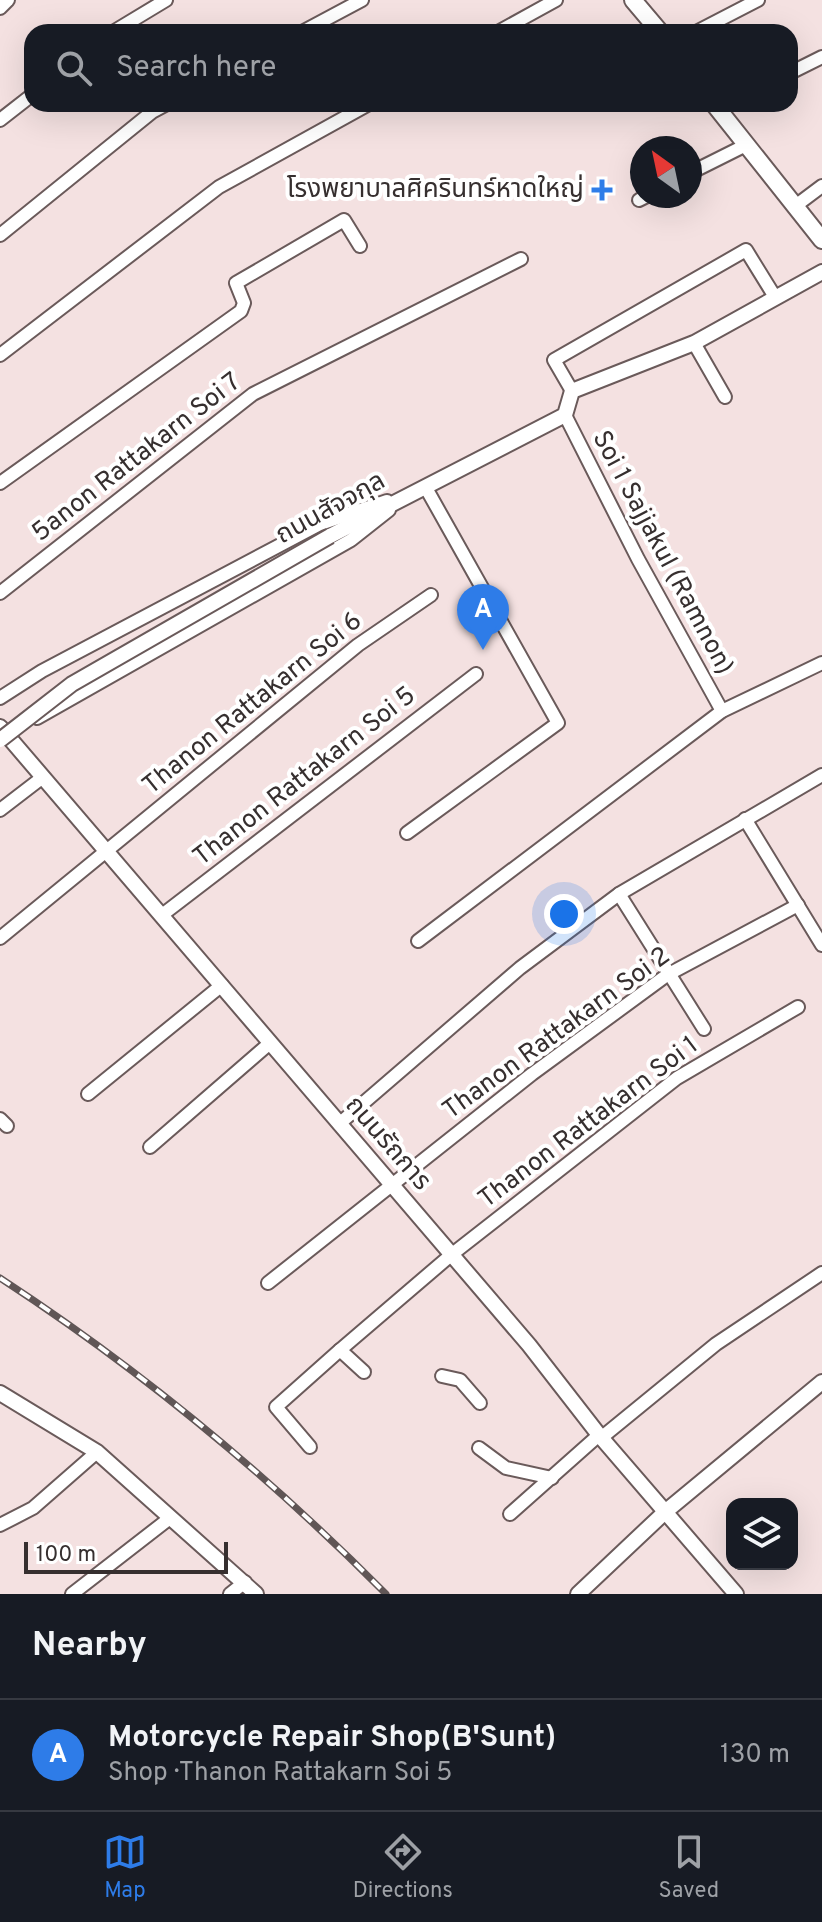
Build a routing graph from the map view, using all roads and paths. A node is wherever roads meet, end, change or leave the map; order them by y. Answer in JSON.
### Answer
{"nodes":[{"id":1,"x":8,"y":0,"type":"edge"},
{"id":2,"x":166,"y":0,"type":"edge"},
{"id":3,"x":362,"y":0,"type":"edge"},
{"id":4,"x":556,"y":0,"type":"edge"},
{"id":5,"x":633,"y":0,"type":"edge"},
{"id":6,"x":758,"y":0,"type":"edge"},
{"id":7,"x":0,"y":8,"type":"edge"},
{"id":8,"x":126,"y":24,"type":"edge"},
{"id":9,"x":317,"y":24,"type":"edge"},
{"id":10,"x":512,"y":24,"type":"edge"},
{"id":11,"x":653,"y":24,"type":"edge"},
{"id":12,"x":712,"y":24,"type":"edge"},
{"id":13,"x":822,"y":57,"type":"edge"},
{"id":14,"x":798,"y":69,"type":"edge"},
{"id":15,"x":24,"y":101,"type":"edge"},
{"id":16,"x":152,"y":112,"type":"edge"},
{"id":17,"x":355,"y":112,"type":"edge"},
{"id":18,"x":720,"y":112,"type":"edge"},
{"id":19,"x":0,"y":120,"type":"edge"},
{"id":20,"x":744,"y":146,"type":"junction"},
{"id":21,"x":702,"y":167,"type":"edge"},
{"id":22,"x":822,"y":186,"type":"edge"},
{"id":23,"x":794,"y":207,"type":"junction"},
{"id":24,"x":0,"y":235,"type":"edge"},
{"id":25,"x":822,"y":240,"type":"edge"},
{"id":26,"x":360,"y":246,"type":"dead end"},
{"id":27,"x":521,"y":259,"type":"dead end"},
{"id":28,"x":822,"y":272,"type":"edge"},
{"id":29,"x":775,"y":297,"type":"junction"},
{"id":30,"x":694,"y":343,"type":"junction"},
{"id":31,"x":0,"y":355,"type":"edge"},
{"id":32,"x":572,"y":391,"type":"junction"},
{"id":33,"x":725,"y":397,"type":"dead end"},
{"id":34,"x":565,"y":415,"type":"junction"},
{"id":35,"x":0,"y":483,"type":"edge"},
{"id":36,"x":426,"y":488,"type":"junction"},
{"id":37,"x":411,"y":493,"type":"junction"},
{"id":38,"x":0,"y":593,"type":"edge"},
{"id":39,"x":431,"y":595,"type":"dead end"},
{"id":40,"x":822,"y":663,"type":"edge"},
{"id":41,"x":476,"y":674,"type":"dead end"},
{"id":42,"x":0,"y":698,"type":"edge"},
{"id":43,"x":722,"y":711,"type":"junction"},
{"id":44,"x":3,"y":734,"type":"edge"},
{"id":45,"x":822,"y":775,"type":"edge"},
{"id":46,"x":43,"y":777,"type":"junction"},
{"id":47,"x":0,"y":810,"type":"edge"},
{"id":48,"x":745,"y":819,"type":"junction"},
{"id":49,"x":407,"y":833,"type":"dead end"},
{"id":50,"x":106,"y":850,"type":"junction"},
{"id":51,"x":619,"y":894,"type":"junction"},
{"id":52,"x":798,"y":905,"type":"junction"},
{"id":53,"x":162,"y":915,"type":"junction"},
{"id":54,"x":0,"y":938,"type":"edge"},
{"id":55,"x":418,"y":941,"type":"dead end"},
{"id":56,"x":822,"y":945,"type":"edge"},
{"id":57,"x":667,"y":975,"type":"junction"},
{"id":58,"x":222,"y":985,"type":"junction"},
{"id":59,"x":798,"y":1007,"type":"dead end"},
{"id":60,"x":704,"y":1029,"type":"dead end"},
{"id":61,"x":270,"y":1043,"type":"junction"},
{"id":62,"x":88,"y":1094,"type":"dead end"},
{"id":63,"x":339,"y":1124,"type":"junction"},
{"id":64,"x":150,"y":1147,"type":"dead end"},
{"id":65,"x":393,"y":1186,"type":"junction"},
{"id":66,"x":451,"y":1255,"type":"junction"},
{"id":67,"x":822,"y":1273,"type":"edge"},
{"id":68,"x":268,"y":1283,"type":"dead end"},
{"id":69,"x":340,"y":1350,"type":"junction"},
{"id":70,"x":364,"y":1372,"type":"dead end"},
{"id":71,"x":442,"y":1376,"type":"dead end"},
{"id":72,"x":822,"y":1382,"type":"edge"},
{"id":73,"x":1,"y":1395,"type":"edge"},
{"id":74,"x":480,"y":1403,"type":"dead end"},
{"id":75,"x":600,"y":1437,"type":"junction"},
{"id":76,"x":310,"y":1447,"type":"dead end"},
{"id":77,"x":479,"y":1448,"type":"dead end"},
{"id":78,"x":97,"y":1452,"type":"junction"},
{"id":79,"x":552,"y":1478,"type":"junction"},
{"id":80,"x":665,"y":1512,"type":"junction"},
{"id":81,"x":510,"y":1514,"type":"dead end"},
{"id":82,"x":170,"y":1518,"type":"junction"},
{"id":83,"x":0,"y":1525,"type":"edge"},
{"id":84,"x":245,"y":1582,"type":"junction"},
{"id":85,"x":588,"y":1591,"type":"edge"},
{"id":86,"x":72,"y":1594,"type":"edge"},
{"id":87,"x":230,"y":1594,"type":"edge"},
{"id":88,"x":256,"y":1594,"type":"edge"},
{"id":89,"x":736,"y":1594,"type":"edge"}],
"edges":[{"from":1,"to":7,"type":"street"},
{"from":2,"to":8,"type":"street"},
{"from":3,"to":9,"type":"street"},
{"from":4,"to":10,"type":"street"},
{"from":5,"to":11,"type":"main road"},
{"from":6,"to":12,"type":"street"},
{"from":13,"to":14,"type":"street"},
{"from":15,"to":19,"type":"street"},
{"from":16,"to":24,"type":"street"},
{"from":17,"to":31,"type":"street"},
{"from":18,"to":20,"type":"main road"},
{"from":20,"to":21,"type":"street"},
{"from":20,"to":23,"type":"main road"},
{"from":22,"to":23,"type":"street"},
{"from":23,"to":25,"type":"main road"},
{"from":26,"to":35,"type":"street"},
{"from":27,"to":38,"type":"street","name":"5anon Rattakarn Soi 7"},
{"from":28,"to":29,"type":"street"},
{"from":29,"to":30,"type":"street"},
{"from":29,"to":32,"type":"street"},
{"from":30,"to":32,"type":"street"},
{"from":30,"to":33,"type":"street"},
{"from":32,"to":34,"type":"street"},
{"from":34,"to":36,"type":"street","name":"ถนนสัจจกุล"},
{"from":34,"to":43,"type":"street","name":"Soi 1 Sajjakul (Ramnon)"},
{"from":36,"to":37,"type":"street"},
{"from":36,"to":42,"type":"street","name":"ถนนสัจจกุล"},
{"from":36,"to":49,"type":"street"},
{"from":37,"to":44,"type":"street","name":"ถนนสัจจกุล","bridge":true},
{"from":37,"to":44,"type":"street","name":"ถนนสัจจกุล"},
{"from":39,"to":50,"type":"street","name":"Thanon Rattakarn Soi 6"},
{"from":40,"to":43,"type":"street"},
{"from":41,"to":53,"type":"street","name":"Thanon Rattakarn Soi 5"},
{"from":43,"to":55,"type":"street"},
{"from":44,"to":46,"type":"street","name":"ถนนรัถการ"},
{"from":45,"to":48,"type":"street"},
{"from":46,"to":47,"type":"street"},
{"from":46,"to":50,"type":"street","name":"ถนนรัถการ"},
{"from":48,"to":51,"type":"street"},
{"from":48,"to":52,"type":"street"},
{"from":50,"to":53,"type":"street","name":"ถนนรัถการ"},
{"from":50,"to":54,"type":"street","name":"Thanon Rattakarn Soi 6"},
{"from":51,"to":57,"type":"street"},
{"from":51,"to":63,"type":"street"},
{"from":52,"to":56,"type":"street"},
{"from":52,"to":57,"type":"street","name":"Thanon Rattakarn Soi 2"},
{"from":53,"to":58,"type":"street","name":"ถนนรัถการ"},
{"from":57,"to":60,"type":"street"},
{"from":57,"to":65,"type":"street","name":"Thanon Rattakarn Soi 2"},
{"from":58,"to":61,"type":"street","name":"ถนนรัถการ"},
{"from":58,"to":62,"type":"street"},
{"from":59,"to":66,"type":"street","name":"Thanon Rattakarn Soi 1"},
{"from":61,"to":63,"type":"street","name":"ถนนรัถการ"},
{"from":61,"to":64,"type":"street"},
{"from":63,"to":65,"type":"street","name":"ถนนรัถการ"},
{"from":65,"to":66,"type":"street","name":"ถนนรัถการ"},
{"from":65,"to":68,"type":"street","name":"Thanon Rattakarn Soi 2"},
{"from":66,"to":69,"type":"street","name":"Thanon Rattakarn Soi 1"},
{"from":66,"to":75,"type":"street","name":"ถนนรัถการ"},
{"from":67,"to":75,"type":"street"},
{"from":69,"to":70,"type":"street"},
{"from":69,"to":76,"type":"street","name":"Thanon Rattakarn Soi 1"},
{"from":71,"to":74,"type":"street"},
{"from":72,"to":80,"type":"street"},
{"from":73,"to":78,"type":"street"},
{"from":75,"to":79,"type":"street"},
{"from":75,"to":80,"type":"street","name":"ถนนรัถการ"},
{"from":77,"to":79,"type":"street"},
{"from":78,"to":82,"type":"street"},
{"from":78,"to":83,"type":"street"},
{"from":79,"to":81,"type":"street"},
{"from":80,"to":85,"type":"street"},
{"from":80,"to":89,"type":"street","name":"ถนนรัถการ"},
{"from":82,"to":84,"type":"street"},
{"from":82,"to":86,"type":"street"},
{"from":84,"to":87,"type":"street"},
{"from":84,"to":88,"type":"street"}]}
